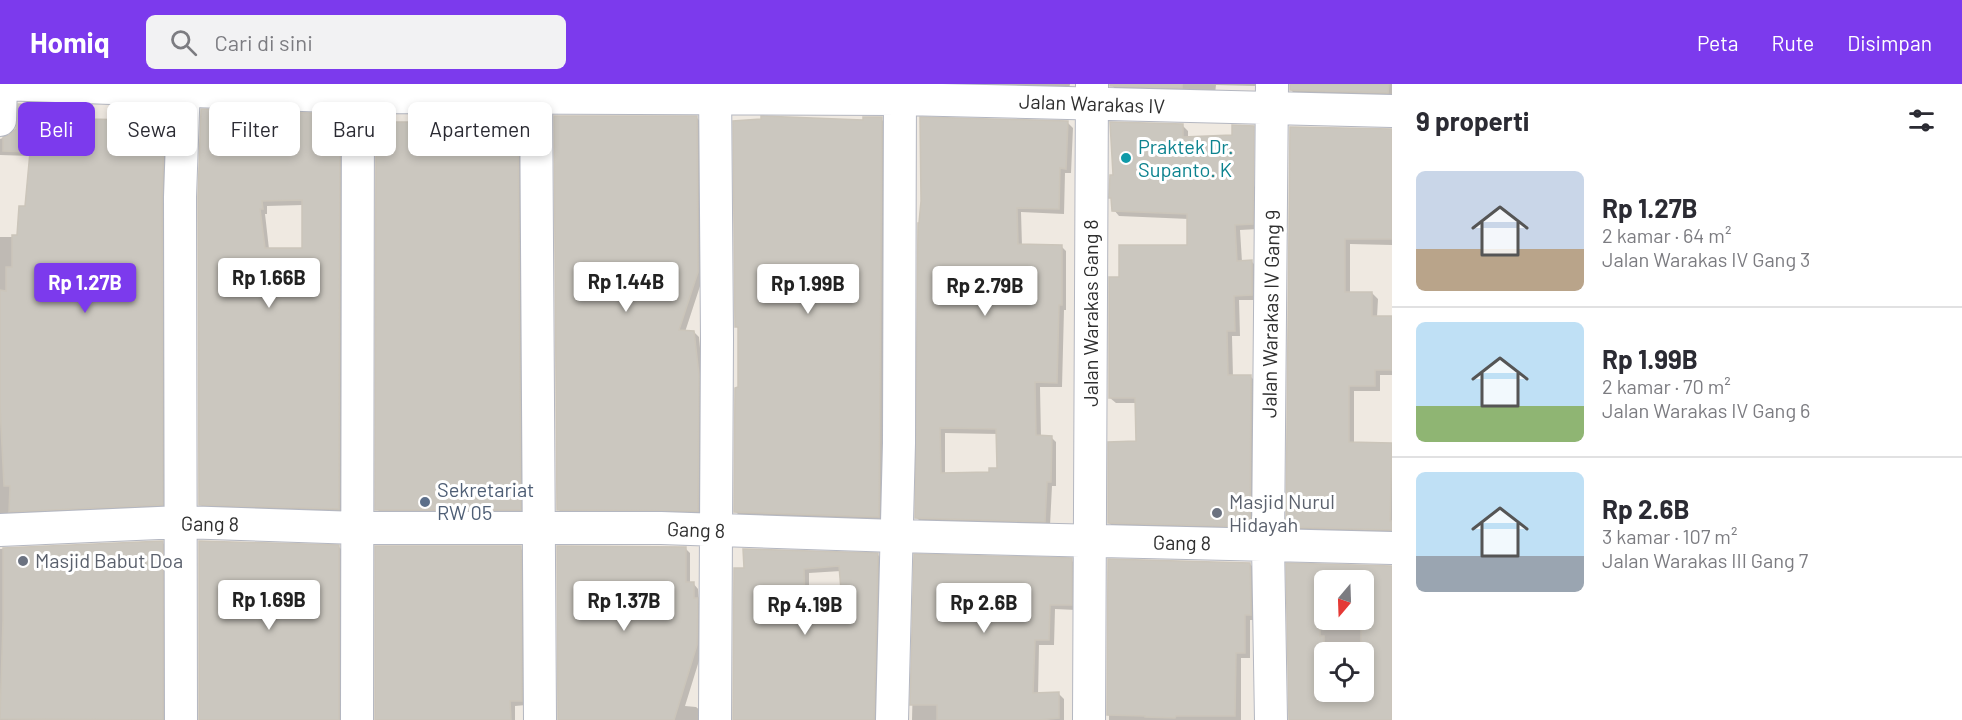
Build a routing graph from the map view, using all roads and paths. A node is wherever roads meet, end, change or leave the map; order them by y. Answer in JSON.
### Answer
{"nodes":[{"id":1,"x":1,"y":84,"type":"edge"},
{"id":2,"x":184,"y":88,"type":"edge"},
{"id":3,"x":358,"y":90,"type":"edge"},
{"id":4,"x":536,"y":91,"type":"edge"},
{"id":5,"x":715,"y":91,"type":"edge"},
{"id":6,"x":901,"y":91,"type":"edge"},
{"id":7,"x":1092,"y":94,"type":"edge"},
{"id":8,"x":1273,"y":97,"type":"edge"},
{"id":9,"x":1392,"y":111,"type":"edge"},
{"id":10,"x":0,"y":120,"type":"edge"},
{"id":11,"x":181,"y":522,"type":"junction"},
{"id":12,"x":358,"y":528,"type":"junction"},
{"id":13,"x":540,"y":529,"type":"junction"},
{"id":14,"x":0,"y":530,"type":"edge"},
{"id":15,"x":716,"y":531,"type":"junction"},
{"id":16,"x":896,"y":536,"type":"junction"},
{"id":17,"x":1089,"y":541,"type":"junction"},
{"id":18,"x":1268,"y":544,"type":"junction"},
{"id":19,"x":1392,"y":548,"type":"edge"},
{"id":20,"x":180,"y":720,"type":"edge"},
{"id":21,"x":357,"y":720,"type":"edge"},
{"id":22,"x":540,"y":720,"type":"edge"},
{"id":23,"x":715,"y":720,"type":"edge"},
{"id":24,"x":892,"y":720,"type":"edge"},
{"id":25,"x":1089,"y":720,"type":"edge"},
{"id":26,"x":1271,"y":720,"type":"edge"}],
"edges":[{"from":1,"to":2,"type":"street","name":"Jalan Warakas IV"},
{"from":1,"to":10,"type":"street"},
{"from":2,"to":3,"type":"street","name":"Jalan Warakas IV"},
{"from":2,"to":11,"type":"street"},
{"from":3,"to":4,"type":"street","name":"Jalan Warakas IV"},
{"from":3,"to":12,"type":"street"},
{"from":4,"to":5,"type":"street","name":"Jalan Warakas IV"},
{"from":4,"to":13,"type":"street"},
{"from":5,"to":6,"type":"street","name":"Jalan Warakas IV"},
{"from":5,"to":15,"type":"street"},
{"from":6,"to":7,"type":"street","name":"Jalan Warakas IV"},
{"from":6,"to":16,"type":"street"},
{"from":7,"to":8,"type":"street","name":"Jalan Warakas IV"},
{"from":7,"to":17,"type":"street","name":"Jalan Warakas Gang 8"},
{"from":8,"to":9,"type":"street","name":"Jalan Warakas IV"},
{"from":8,"to":18,"type":"street","name":"Jalan Warakas IV Gang 9"},
{"from":11,"to":12,"type":"street","name":"Gang 8"},
{"from":11,"to":14,"type":"street","name":"Gang 8"},
{"from":11,"to":20,"type":"street"},
{"from":12,"to":13,"type":"street","name":"Gang 8"},
{"from":12,"to":21,"type":"street"},
{"from":13,"to":15,"type":"street","name":"Gang 8"},
{"from":13,"to":22,"type":"street"},
{"from":15,"to":16,"type":"street","name":"Gang 8"},
{"from":15,"to":23,"type":"street"},
{"from":16,"to":17,"type":"street","name":"Gang 8"},
{"from":16,"to":24,"type":"street"},
{"from":17,"to":18,"type":"street","name":"Gang 8"},
{"from":17,"to":25,"type":"street","name":"Jalan Warakas Gang 8"},
{"from":18,"to":19,"type":"street","name":"Gang 8"},
{"from":18,"to":26,"type":"street","name":"Jalan Warakas IV Gang 9"}]}
